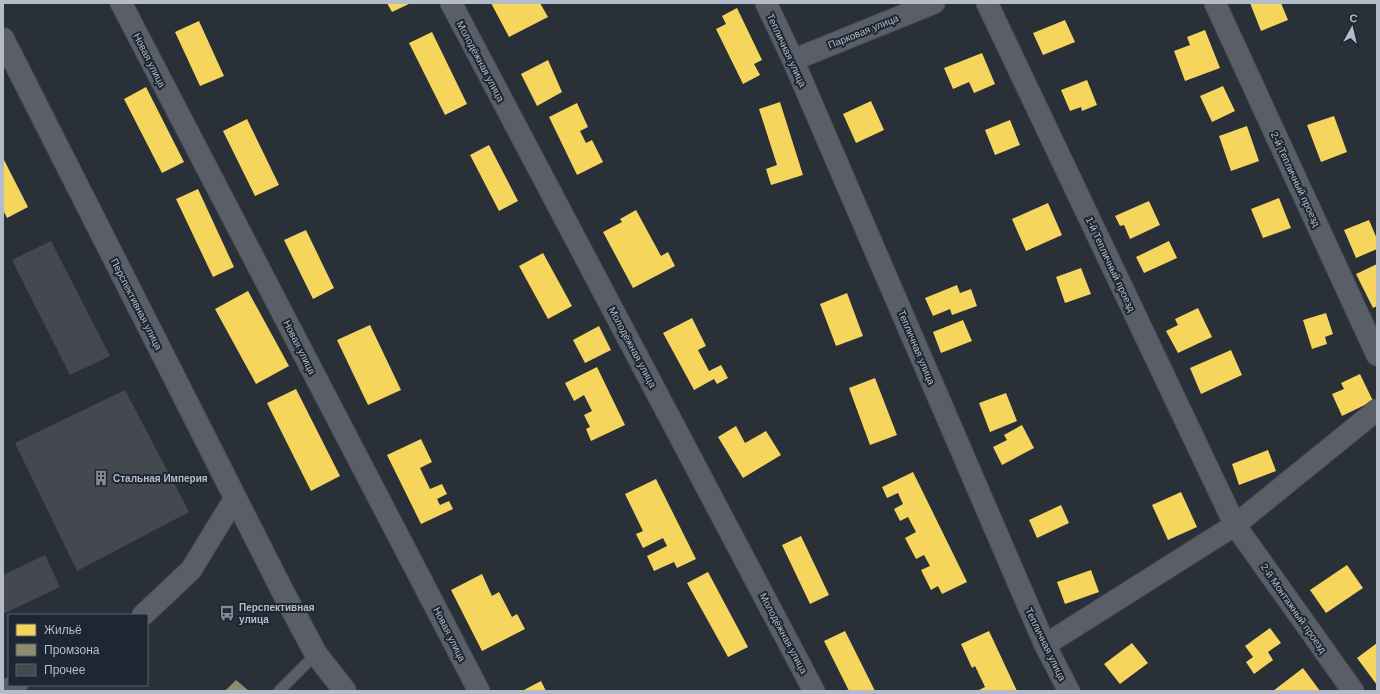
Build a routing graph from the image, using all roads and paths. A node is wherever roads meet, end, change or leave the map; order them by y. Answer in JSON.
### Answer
{"nodes":[{"id":1,"x":121,"y":3,"type":"edge"},
{"id":2,"x":451,"y":3,"type":"edge"},
{"id":3,"x":766,"y":3,"type":"edge"},
{"id":4,"x":934,"y":3,"type":"edge"},
{"id":5,"x":987,"y":3,"type":"edge"},
{"id":6,"x":1214,"y":3,"type":"edge"},
{"id":7,"x":3,"y":39,"type":"edge"},
{"id":8,"x":792,"y":60,"type":"junction"},
{"id":9,"x":1377,"y":355,"type":"edge"},
{"id":10,"x":1377,"y":410,"type":"edge"},
{"id":11,"x":235,"y":498,"type":"junction"},
{"id":12,"x":1235,"y":525,"type":"junction"},
{"id":13,"x":144,"y":614,"type":"edge"},
{"id":14,"x":1045,"y":645,"type":"junction"},
{"id":15,"x":316,"y":654,"type":"junction"},
{"id":16,"x":15,"y":686,"type":"edge"},
{"id":17,"x":5,"y":691,"type":"edge"},
{"id":18,"x":279,"y":691,"type":"edge"},
{"id":19,"x":345,"y":691,"type":"edge"},
{"id":20,"x":479,"y":691,"type":"edge"},
{"id":21,"x":814,"y":691,"type":"edge"},
{"id":22,"x":1069,"y":691,"type":"edge"},
{"id":23,"x":1353,"y":691,"type":"edge"}],
"edges":[{"from":1,"to":20,"type":"street","name":"Новая улица"},
{"from":2,"to":21,"type":"street","name":"Молодёжная улица"},
{"from":3,"to":8,"type":"street","name":"Тепличная улица"},
{"from":4,"to":8,"type":"street","name":"Парковая улица"},
{"from":5,"to":12,"type":"street","name":"1-й Тепличный проезд"},
{"from":6,"to":9,"type":"street","name":"2-й Тепличный проезд"},
{"from":7,"to":11,"type":"street","name":"Перспективная улица"},
{"from":8,"to":14,"type":"street","name":"Тепличная улица"},
{"from":10,"to":12,"type":"street"},
{"from":11,"to":13,"type":"street"},
{"from":11,"to":15,"type":"street","name":"Перспективная улица"},
{"from":12,"to":14,"type":"street"},
{"from":12,"to":23,"type":"street","name":"2-й Монтажный проезд"},
{"from":14,"to":22,"type":"street","name":"Тепличная улица"},
{"from":15,"to":18,"type":"lane"},
{"from":15,"to":19,"type":"street","name":"Перспективная улица"},
{"from":16,"to":17,"type":"street"}]}
